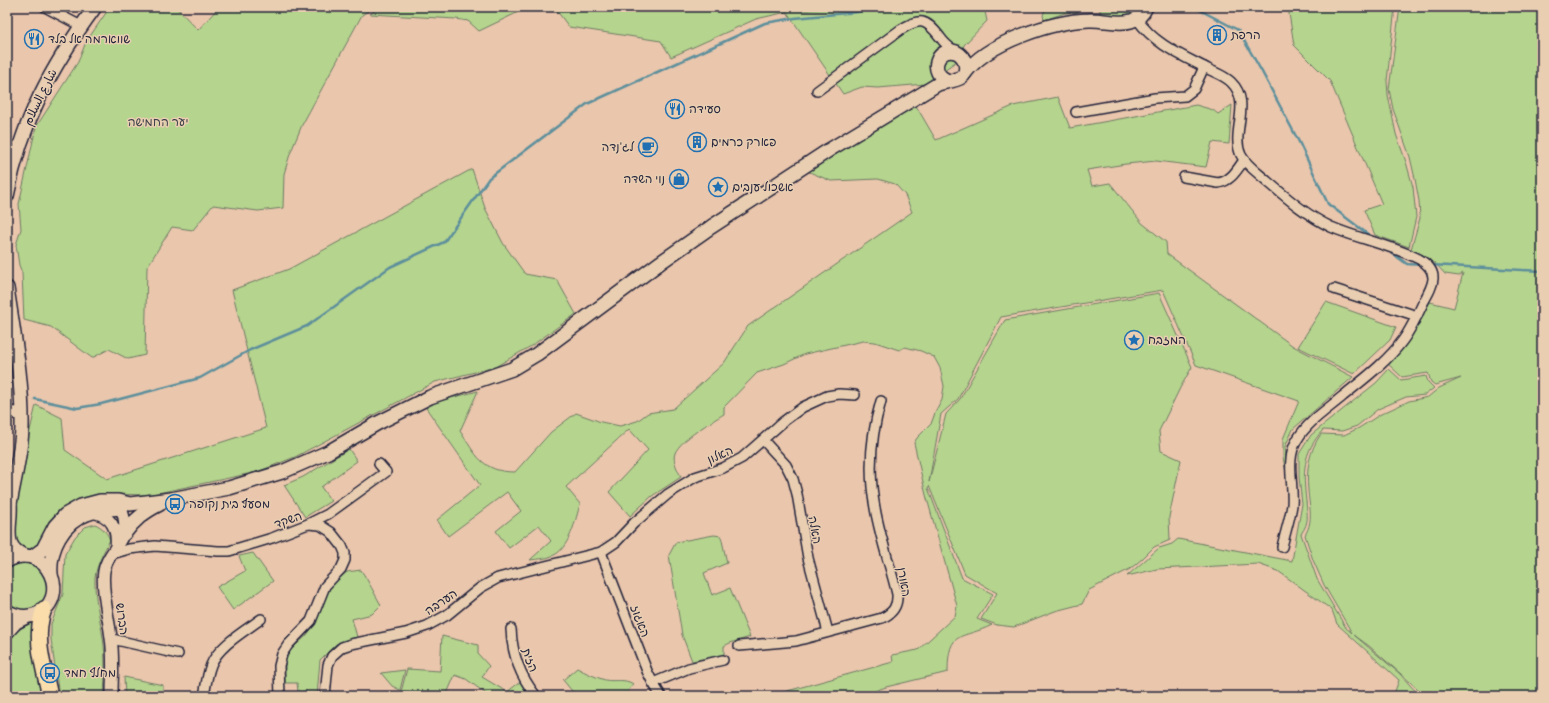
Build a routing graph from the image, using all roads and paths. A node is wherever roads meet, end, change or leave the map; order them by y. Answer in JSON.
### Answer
{"nodes":[{"id":1,"x":45,"y":7,"type":"edge"},
{"id":2,"x":95,"y":7,"type":"edge"},
{"id":3,"x":1146,"y":7,"type":"edge"},
{"id":4,"x":1137,"y":19,"type":"junction"},
{"id":5,"x":81,"y":26,"type":"junction"},
{"id":6,"x":938,"y":35,"type":"junction"},
{"id":7,"x":989,"y":52,"type":"junction"},
{"id":8,"x":958,"y":54,"type":"junction"},
{"id":9,"x":937,"y":63,"type":"junction"},
{"id":10,"x":1204,"y":67,"type":"junction"},
{"id":11,"x":964,"y":73,"type":"junction"},
{"id":12,"x":949,"y":81,"type":"junction"},
{"id":13,"x":817,"y":91,"type":"dead end"},
{"id":14,"x":913,"y":99,"type":"junction"},
{"id":15,"x":1076,"y":112,"type":"dead end"},
{"id":16,"x":1244,"y":160,"type":"junction"},
{"id":17,"x":1184,"y":178,"type":"dead end"},
{"id":18,"x":7,"y":196,"type":"edge"},
{"id":19,"x":7,"y":288,"type":"edge"},
{"id":20,"x":1334,"y":289,"type":"dead end"},
{"id":21,"x":1417,"y":316,"type":"junction"},
{"id":22,"x":855,"y":395,"type":"dead end"},
{"id":23,"x":881,"y":401,"type":"dead end"},
{"id":24,"x":7,"y":411,"type":"edge"},
{"id":25,"x":22,"y":415,"type":"junction"},
{"id":26,"x":763,"y":440,"type":"junction"},
{"id":27,"x":379,"y":464,"type":"dead end"},
{"id":28,"x":171,"y":499,"type":"junction"},
{"id":29,"x":125,"y":506,"type":"junction"},
{"id":30,"x":8,"y":508,"type":"edge"},
{"id":31,"x":92,"y":512,"type":"junction"},
{"id":32,"x":308,"y":524,"type":"junction"},
{"id":33,"x":124,"y":534,"type":"junction"},
{"id":34,"x":1282,"y":547,"type":"dead end"},
{"id":35,"x":114,"y":551,"type":"junction"},
{"id":36,"x":601,"y":552,"type":"junction"},
{"id":37,"x":29,"y":557,"type":"junction"},
{"id":38,"x":7,"y":561,"type":"edge"},
{"id":39,"x":52,"y":574,"type":"junction"},
{"id":40,"x":44,"y":609,"type":"junction"},
{"id":41,"x":7,"y":611,"type":"edge"},
{"id":42,"x":26,"y":617,"type":"junction"},
{"id":43,"x":261,"y":619,"type":"dead end"},
{"id":44,"x":511,"y":629,"type":"dead end"},
{"id":45,"x":7,"y":632,"type":"edge"},
{"id":46,"x":828,"y":632,"type":"junction"},
{"id":47,"x":112,"y":639,"type":"junction"},
{"id":48,"x":739,"y":646,"type":"dead end"},
{"id":49,"x":178,"y":654,"type":"dead end"},
{"id":50,"x":723,"y":660,"type":"dead end"},
{"id":51,"x":653,"y":683,"type":"junction"},
{"id":52,"x":50,"y":696,"type":"edge"},
{"id":53,"x":112,"y":696,"type":"edge"},
{"id":54,"x":204,"y":696,"type":"edge"},
{"id":55,"x":280,"y":696,"type":"edge"},
{"id":56,"x":325,"y":696,"type":"edge"},
{"id":57,"x":536,"y":696,"type":"edge"},
{"id":58,"x":661,"y":696,"type":"edge"}],
"edges":[{"from":1,"to":5,"type":"street"},
{"from":2,"to":5,"type":"main road","name":"شارع السلام"},
{"from":3,"to":4,"type":"main road"},
{"from":4,"to":7,"type":"main road"},
{"from":4,"to":10,"type":"street"},
{"from":5,"to":18,"type":"main road","name":"شارع السلام"},
{"from":6,"to":8,"type":"street"},
{"from":6,"to":9,"type":"street"},
{"from":6,"to":13,"type":"street"},
{"from":7,"to":8,"type":"main road"},
{"from":7,"to":11,"type":"main road"},
{"from":8,"to":9,"type":"main road"},
{"from":8,"to":11,"type":"main road"},
{"from":9,"to":12,"type":"main road"},
{"from":9,"to":14,"type":"main road"},
{"from":10,"to":15,"type":"street"},
{"from":10,"to":16,"type":"street"},
{"from":11,"to":12,"type":"main road"},
{"from":12,"to":14,"type":"main road"},
{"from":14,"to":28,"type":"main road"},
{"from":16,"to":17,"type":"street"},
{"from":16,"to":21,"type":"street"},
{"from":19,"to":25,"type":"main road"},
{"from":20,"to":21,"type":"street"},
{"from":21,"to":34,"type":"street"},
{"from":22,"to":26,"type":"street","name":"האלון"},
{"from":23,"to":46,"type":"street","name":"האורן"},
{"from":24,"to":25,"type":"street"},
{"from":25,"to":30,"type":"main road"},
{"from":26,"to":36,"type":"street","name":"האלון"},
{"from":26,"to":46,"type":"street","name":"האלה"},
{"from":27,"to":32,"type":"street"},
{"from":28,"to":29,"type":"main road"},
{"from":28,"to":33,"type":"main road"},
{"from":29,"to":31,"type":"main road"},
{"from":29,"to":33,"type":"street"},
{"from":29,"to":37,"type":"main road"},
{"from":30,"to":37,"type":"main road"},
{"from":31,"to":35,"type":"street","name":"הברוש"},
{"from":31,"to":39,"type":"main road"},
{"from":32,"to":35,"type":"street","name":"השקד"},
{"from":32,"to":55,"type":"street","name":"השקד"},
{"from":33,"to":35,"type":"street","name":"הברוש"},
{"from":35,"to":47,"type":"street","name":"הברוש"},
{"from":36,"to":51,"type":"street","name":"האגוז"},
{"from":36,"to":56,"type":"street","name":"הערבה"},
{"from":37,"to":38,"type":"main road"},
{"from":37,"to":39,"type":"main road"},
{"from":39,"to":40,"type":"main road"},
{"from":40,"to":42,"type":"main road"},
{"from":40,"to":52,"type":"highway"},
{"from":41,"to":42,"type":"main road"},
{"from":42,"to":45,"type":"main road"},
{"from":43,"to":54,"type":"street"},
{"from":44,"to":57,"type":"street","name":"הזית"},
{"from":46,"to":48,"type":"street","name":"האורן"},
{"from":47,"to":49,"type":"street"},
{"from":47,"to":53,"type":"street","name":"הברוש"},
{"from":50,"to":51,"type":"street"},
{"from":51,"to":58,"type":"street","name":"האגוז"}]}
